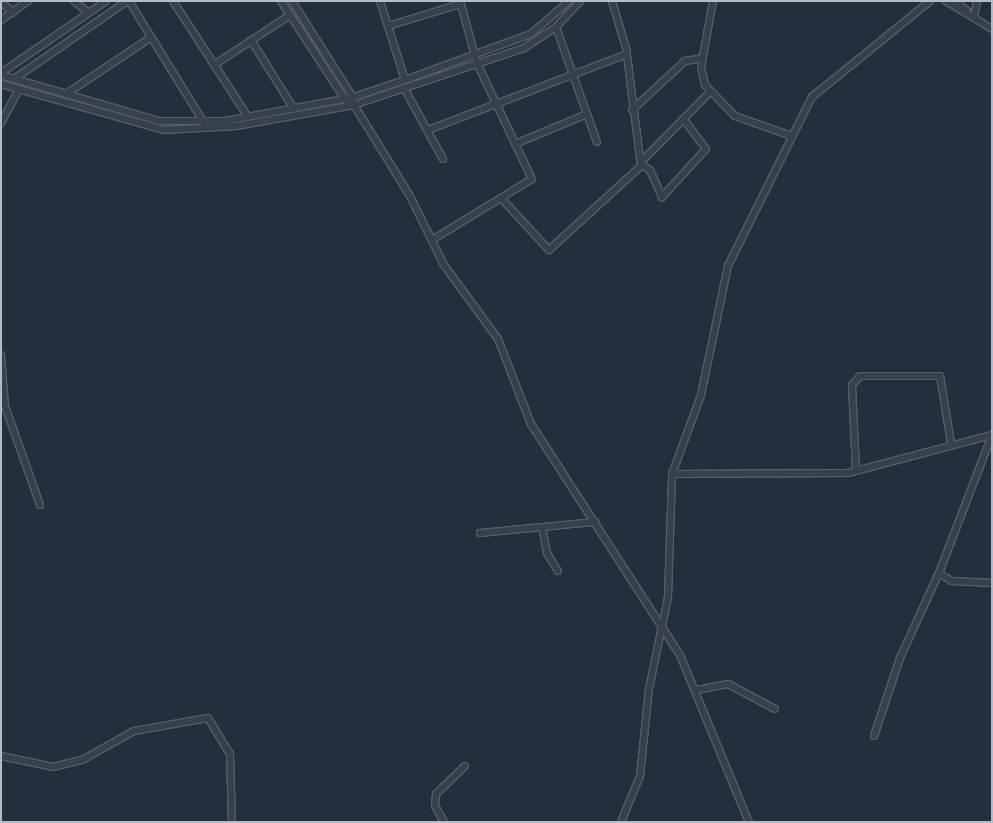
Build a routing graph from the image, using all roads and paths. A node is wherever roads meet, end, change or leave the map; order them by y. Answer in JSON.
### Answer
{"nodes":[{"id":1,"x":28,"y":1,"type":"edge"},
{"id":2,"x":74,"y":1,"type":"edge"},
{"id":3,"x":106,"y":1,"type":"edge"},
{"id":4,"x":128,"y":1,"type":"edge"},
{"id":5,"x":173,"y":1,"type":"edge"},
{"id":6,"x":281,"y":1,"type":"edge"},
{"id":7,"x":292,"y":1,"type":"edge"},
{"id":8,"x":380,"y":1,"type":"edge"},
{"id":9,"x":568,"y":1,"type":"edge"},
{"id":10,"x":580,"y":1,"type":"edge"},
{"id":11,"x":612,"y":1,"type":"edge"},
{"id":12,"x":713,"y":1,"type":"edge"},
{"id":13,"x":946,"y":1,"type":"edge"},
{"id":14,"x":956,"y":1,"type":"edge"},
{"id":15,"x":977,"y":1,"type":"edge"},
{"id":16,"x":1,"y":2,"type":"edge"},
{"id":17,"x":928,"y":2,"type":"edge"},
{"id":18,"x":460,"y":3,"type":"edge"},
{"id":19,"x":13,"y":12,"type":"junction"},
{"id":20,"x":89,"y":13,"type":"junction"},
{"id":21,"x":290,"y":15,"type":"junction"},
{"id":22,"x":974,"y":17,"type":"junction"},
{"id":23,"x":1,"y":20,"type":"edge"},
{"id":24,"x":388,"y":26,"type":"junction"},
{"id":25,"x":556,"y":27,"type":"junction"},
{"id":26,"x":992,"y":29,"type":"edge"},
{"id":27,"x":150,"y":38,"type":"junction"},
{"id":28,"x":251,"y":40,"type":"junction"},
{"id":29,"x":626,"y":54,"type":"junction"},
{"id":30,"x":474,"y":56,"type":"junction"},
{"id":31,"x":703,"y":58,"type":"junction"},
{"id":32,"x":477,"y":64,"type":"junction"},
{"id":33,"x":214,"y":65,"type":"junction"},
{"id":34,"x":1,"y":74,"type":"edge"},
{"id":35,"x":574,"y":76,"type":"junction"},
{"id":36,"x":14,"y":79,"type":"junction"},
{"id":37,"x":405,"y":80,"type":"junction"},
{"id":38,"x":1,"y":84,"type":"edge"},
{"id":39,"x":404,"y":88,"type":"junction"},
{"id":40,"x":19,"y":89,"type":"junction"},
{"id":41,"x":711,"y":91,"type":"junction"},
{"id":42,"x":66,"y":94,"type":"junction"},
{"id":43,"x":354,"y":97,"type":"junction"},
{"id":44,"x":345,"y":99,"type":"junction"},
{"id":45,"x":495,"y":104,"type":"junction"},
{"id":46,"x":354,"y":105,"type":"junction"},
{"id":47,"x":294,"y":108,"type":"junction"},
{"id":48,"x":632,"y":110,"type":"junction"},
{"id":49,"x":587,"y":114,"type":"junction"},
{"id":50,"x":248,"y":117,"type":"junction"},
{"id":51,"x":684,"y":119,"type":"junction"},
{"id":52,"x":1,"y":123,"type":"edge"},
{"id":53,"x":204,"y":123,"type":"junction"},
{"id":54,"x":428,"y":130,"type":"junction"},
{"id":55,"x":792,"y":136,"type":"junction"},
{"id":56,"x":597,"y":142,"type":"dead end"},
{"id":57,"x":515,"y":144,"type":"junction"},
{"id":58,"x":444,"y":159,"type":"dead end"},
{"id":59,"x":642,"y":163,"type":"junction"},
{"id":60,"x":501,"y":198,"type":"junction"},
{"id":61,"x":432,"y":240,"type":"junction"},
{"id":62,"x":1,"y":357,"type":"edge"},
{"id":63,"x":3,"y":407,"type":"edge"},
{"id":64,"x":992,"y":435,"type":"edge"},
{"id":65,"x":951,"y":443,"type":"junction"},
{"id":66,"x":856,"y":470,"type":"junction"},
{"id":67,"x":672,"y":474,"type":"junction"},
{"id":68,"x":40,"y":505,"type":"dead end"},
{"id":69,"x":595,"y":522,"type":"junction"},
{"id":70,"x":542,"y":527,"type":"junction"},
{"id":71,"x":480,"y":533,"type":"dead end"},
{"id":72,"x":558,"y":572,"type":"dead end"},
{"id":73,"x":939,"y":573,"type":"junction"},
{"id":74,"x":992,"y":583,"type":"edge"},
{"id":75,"x":662,"y":624,"type":"junction"},
{"id":76,"x":697,"y":690,"type":"junction"},
{"id":77,"x":775,"y":709,"type":"dead end"},
{"id":78,"x":874,"y":736,"type":"dead end"},
{"id":79,"x":1,"y":756,"type":"edge"},
{"id":80,"x":465,"y":766,"type":"dead end"},
{"id":81,"x":232,"y":822,"type":"edge"},
{"id":82,"x":444,"y":822,"type":"edge"},
{"id":83,"x":621,"y":822,"type":"edge"},
{"id":84,"x":749,"y":822,"type":"edge"}],
"edges":[{"from":1,"to":19,"type":"street"},
{"from":2,"to":20,"type":"street"},
{"from":3,"to":20,"type":"street"},
{"from":4,"to":27,"type":"street"},
{"from":4,"to":36,"type":"street"},
{"from":5,"to":33,"type":"street"},
{"from":6,"to":21,"type":"street"},
{"from":7,"to":43,"type":"street"},
{"from":8,"to":24,"type":"street"},
{"from":9,"to":30,"type":"street"},
{"from":10,"to":25,"type":"street"},
{"from":11,"to":29,"type":"street"},
{"from":12,"to":31,"type":"street"},
{"from":13,"to":22,"type":"street"},
{"from":14,"to":22,"type":"street"},
{"from":15,"to":22,"type":"street"},
{"from":16,"to":19,"type":"street"},
{"from":17,"to":55,"type":"street"},
{"from":18,"to":24,"type":"street"},
{"from":18,"to":30,"type":"street"},
{"from":19,"to":23,"type":"street"},
{"from":20,"to":34,"type":"street"},
{"from":21,"to":28,"type":"street"},
{"from":21,"to":44,"type":"street"},
{"from":22,"to":26,"type":"street"},
{"from":24,"to":37,"type":"street"},
{"from":25,"to":32,"type":"street"},
{"from":25,"to":35,"type":"street"},
{"from":27,"to":42,"type":"street"},
{"from":27,"to":53,"type":"street"},
{"from":28,"to":33,"type":"street"},
{"from":28,"to":47,"type":"street"},
{"from":29,"to":35,"type":"street"},
{"from":29,"to":48,"type":"street"},
{"from":30,"to":32,"type":"street"},
{"from":30,"to":37,"type":"street"},
{"from":31,"to":41,"type":"street"},
{"from":31,"to":48,"type":"street"},
{"from":32,"to":39,"type":"street"},
{"from":32,"to":45,"type":"street"},
{"from":33,"to":50,"type":"street"},
{"from":34,"to":36,"type":"street"},
{"from":35,"to":45,"type":"street"},
{"from":35,"to":49,"type":"street"},
{"from":36,"to":42,"type":"street"},
{"from":37,"to":43,"type":"street"},
{"from":38,"to":40,"type":"street"},
{"from":39,"to":46,"type":"street"},
{"from":39,"to":54,"type":"street"},
{"from":40,"to":46,"type":"street"},
{"from":40,"to":52,"type":"street"},
{"from":41,"to":51,"type":"street"},
{"from":41,"to":55,"type":"street"},
{"from":42,"to":53,"type":"street"},
{"from":43,"to":44,"type":"street"},
{"from":43,"to":46,"type":"street"},
{"from":44,"to":46,"type":"street"},
{"from":44,"to":47,"type":"street"},
{"from":45,"to":54,"type":"street"},
{"from":45,"to":57,"type":"street"},
{"from":46,"to":61,"type":"street"},
{"from":47,"to":50,"type":"street"},
{"from":48,"to":59,"type":"street"},
{"from":49,"to":56,"type":"street"},
{"from":49,"to":57,"type":"street"},
{"from":50,"to":53,"type":"street"},
{"from":51,"to":59,"type":"street"},
{"from":51,"to":59,"type":"street"},
{"from":54,"to":58,"type":"street"},
{"from":55,"to":67,"type":"street"},
{"from":57,"to":60,"type":"street"},
{"from":59,"to":60,"type":"street"},
{"from":60,"to":61,"type":"street"},
{"from":61,"to":69,"type":"street"},
{"from":62,"to":63,"type":"street"},
{"from":63,"to":68,"type":"street"},
{"from":64,"to":65,"type":"street"},
{"from":64,"to":73,"type":"street"},
{"from":65,"to":66,"type":"street"},
{"from":65,"to":66,"type":"street"},
{"from":66,"to":67,"type":"street"},
{"from":67,"to":75,"type":"street"},
{"from":69,"to":70,"type":"street"},
{"from":69,"to":75,"type":"street"},
{"from":70,"to":71,"type":"street"},
{"from":70,"to":72,"type":"street"},
{"from":73,"to":74,"type":"street"},
{"from":73,"to":78,"type":"street"},
{"from":75,"to":76,"type":"street"},
{"from":75,"to":83,"type":"street"},
{"from":76,"to":77,"type":"street"},
{"from":76,"to":84,"type":"street"},
{"from":79,"to":81,"type":"street"},
{"from":80,"to":82,"type":"street"}]}
